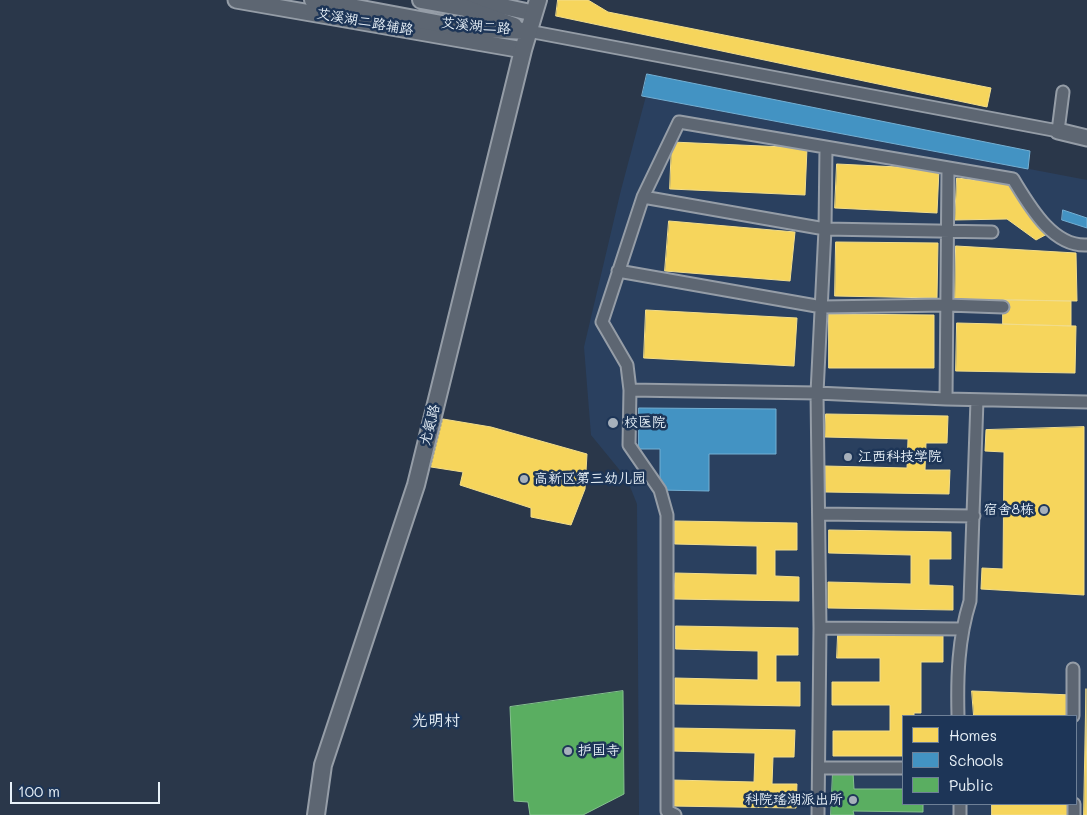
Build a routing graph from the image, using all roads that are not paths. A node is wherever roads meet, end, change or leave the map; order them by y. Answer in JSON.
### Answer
{"nodes":[{"id":1,"x":236,"y":0,"type":"edge"},
{"id":2,"x":314,"y":0,"type":"edge"},
{"id":3,"x":421,"y":0,"type":"edge"},
{"id":4,"x":472,"y":0,"type":"edge"},
{"id":5,"x":536,"y":6,"type":"edge"},
{"id":6,"x":528,"y":30,"type":"junction"},
{"id":7,"x":523,"y":50,"type":"junction"},
{"id":8,"x":1063,"y":92,"type":"dead end"},
{"id":9,"x":1058,"y":131,"type":"junction"},
{"id":10,"x":1087,"y":138,"type":"edge"},
{"id":11,"x":826,"y":147,"type":"junction"},
{"id":12,"x":948,"y":168,"type":"junction"},
{"id":13,"x":643,"y":197,"type":"junction"},
{"id":14,"x":825,"y":229,"type":"junction"},
{"id":15,"x":948,"y":232,"type":"junction"},
{"id":16,"x":992,"y":232,"type":"dead end"},
{"id":17,"x":1087,"y":244,"type":"edge"},
{"id":18,"x":618,"y":271,"type":"junction"},
{"id":19,"x":947,"y":305,"type":"junction"},
{"id":20,"x":822,"y":307,"type":"junction"},
{"id":21,"x":1003,"y":307,"type":"dead end"},
{"id":22,"x":630,"y":390,"type":"junction"},
{"id":23,"x":817,"y":393,"type":"junction"},
{"id":24,"x":946,"y":399,"type":"junction"},
{"id":25,"x":977,"y":400,"type":"junction"},
{"id":26,"x":1087,"y":402,"type":"edge"},
{"id":27,"x":819,"y":514,"type":"junction"},
{"id":28,"x":974,"y":516,"type":"junction"},
{"id":29,"x":820,"y":628,"type":"junction"},
{"id":30,"x":962,"y":629,"type":"junction"},
{"id":31,"x":1073,"y":669,"type":"dead end"},
{"id":32,"x":958,"y":715,"type":"edge"},
{"id":33,"x":1073,"y":715,"type":"edge"},
{"id":34,"x":819,"y":768,"type":"junction"},
{"id":35,"x":902,"y":768,"type":"edge"},
{"id":36,"x":316,"y":815,"type":"edge"},
{"id":37,"x":675,"y":815,"type":"edge"},
{"id":38,"x":818,"y":815,"type":"edge"}],
"edges":[{"from":1,"to":7,"type":"street","name":"艾溪湖二路辅路"},
{"from":2,"to":6,"type":"main road","name":"艾溪湖二路"},
{"from":3,"to":6,"type":"main road","name":"艾溪湖二路"},
{"from":4,"to":5,"type":"street"},
{"from":5,"to":6,"type":"main road","name":"尤氨路"},
{"from":6,"to":7,"type":"main road","name":"尤氨路"},
{"from":6,"to":9,"type":"street"},
{"from":7,"to":36,"type":"main road","name":"尤氨路"},
{"from":8,"to":9,"type":"street"},
{"from":9,"to":10,"type":"street"},
{"from":11,"to":12,"type":"street"},
{"from":11,"to":13,"type":"street"},
{"from":11,"to":14,"type":"street"},
{"from":12,"to":15,"type":"street"},
{"from":12,"to":17,"type":"street"},
{"from":13,"to":14,"type":"street"},
{"from":13,"to":18,"type":"street"},
{"from":14,"to":15,"type":"street"},
{"from":14,"to":20,"type":"street"},
{"from":15,"to":16,"type":"street"},
{"from":15,"to":19,"type":"street"},
{"from":18,"to":20,"type":"street"},
{"from":18,"to":22,"type":"street"},
{"from":19,"to":20,"type":"street"},
{"from":19,"to":21,"type":"street"},
{"from":19,"to":24,"type":"street"},
{"from":20,"to":23,"type":"street"},
{"from":22,"to":23,"type":"street"},
{"from":22,"to":37,"type":"street"},
{"from":23,"to":24,"type":"street"},
{"from":23,"to":27,"type":"street"},
{"from":24,"to":25,"type":"street"},
{"from":25,"to":26,"type":"street"},
{"from":25,"to":28,"type":"street"},
{"from":27,"to":28,"type":"street"},
{"from":27,"to":29,"type":"street"},
{"from":28,"to":30,"type":"street"},
{"from":29,"to":30,"type":"street"},
{"from":29,"to":34,"type":"street"},
{"from":30,"to":32,"type":"street"},
{"from":31,"to":33,"type":"street"},
{"from":34,"to":35,"type":"street"},
{"from":34,"to":38,"type":"street"}]}
